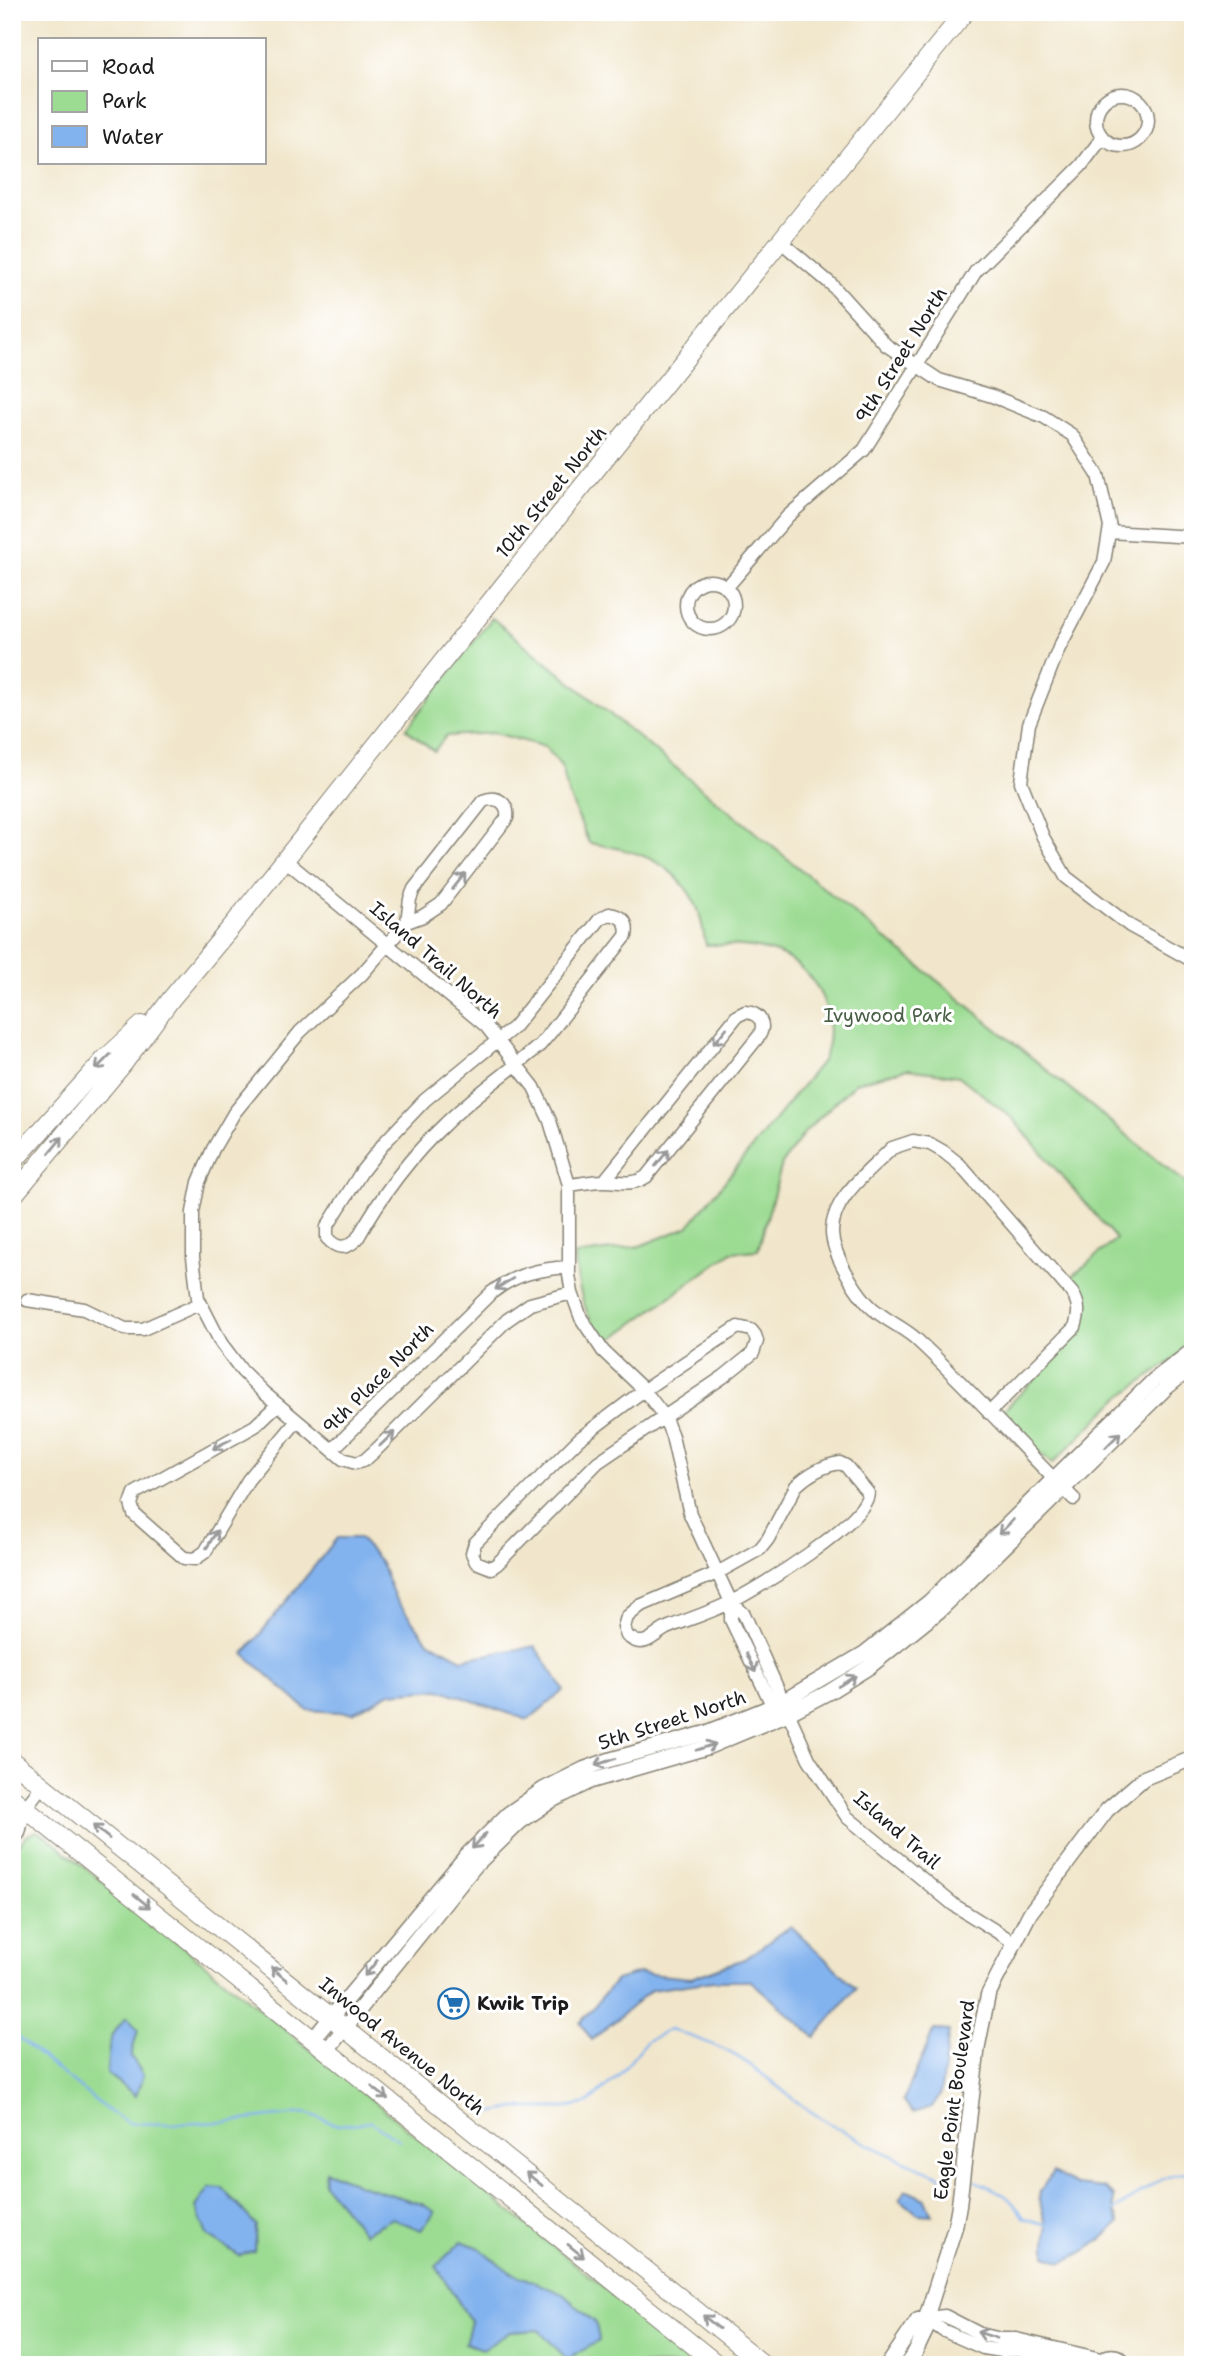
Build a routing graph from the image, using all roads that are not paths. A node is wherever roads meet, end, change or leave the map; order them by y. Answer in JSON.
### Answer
{"nodes":[{"id":1,"x":965,"y":12,"type":"edge"},
{"id":2,"x":1102,"y":138,"type":"junction"},
{"id":3,"x":780,"y":241,"type":"junction"},
{"id":4,"x":916,"y":365,"type":"junction"},
{"id":5,"x":1109,"y":532,"type":"junction"},
{"id":6,"x":1193,"y":537,"type":"edge"},
{"id":7,"x":727,"y":587,"type":"dead end"},
{"id":8,"x":285,"y":860,"type":"junction"},
{"id":9,"x":407,"y":922,"type":"junction"},
{"id":10,"x":388,"y":944,"type":"junction"},
{"id":11,"x":1193,"y":961,"type":"edge"},
{"id":12,"x":171,"y":999,"type":"junction"},
{"id":13,"x":498,"y":1040,"type":"junction"},
{"id":14,"x":518,"y":1064,"type":"junction"},
{"id":15,"x":12,"y":1163,"type":"edge"},
{"id":16,"x":604,"y":1180,"type":"junction"},
{"id":17,"x":569,"y":1185,"type":"junction"},
{"id":18,"x":12,"y":1198,"type":"edge"},
{"id":19,"x":569,"y":1267,"type":"junction"},
{"id":20,"x":572,"y":1293,"type":"junction"},
{"id":21,"x":27,"y":1300,"type":"dead end"},
{"id":22,"x":199,"y":1304,"type":"junction"},
{"id":23,"x":1193,"y":1350,"type":"edge"},
{"id":24,"x":1193,"y":1366,"type":"edge"},
{"id":25,"x":644,"y":1390,"type":"junction"},
{"id":26,"x":277,"y":1405,"type":"junction"},
{"id":27,"x":989,"y":1413,"type":"junction"},
{"id":28,"x":664,"y":1416,"type":"junction"},
{"id":29,"x":296,"y":1422,"type":"junction"},
{"id":30,"x":332,"y":1450,"type":"junction"},
{"id":31,"x":1064,"y":1489,"type":"junction"},
{"id":32,"x":718,"y":1573,"type":"junction"},
{"id":33,"x":731,"y":1602,"type":"junction"},
{"id":34,"x":782,"y":1707,"type":"junction"},
{"id":35,"x":1193,"y":1758,"type":"edge"},
{"id":36,"x":12,"y":1761,"type":"edge"},
{"id":37,"x":42,"y":1786,"type":"junction"},
{"id":38,"x":17,"y":1807,"type":"edge"},
{"id":39,"x":12,"y":1841,"type":"edge"},
{"id":40,"x":1014,"y":1943,"type":"junction"},
{"id":41,"x":338,"y":2022,"type":"junction"},
{"id":42,"x":320,"y":2045,"type":"junction"},
{"id":43,"x":926,"y":2318,"type":"junction"},
{"id":44,"x":1100,"y":2362,"type":"edge"},
{"id":45,"x":718,"y":2365,"type":"edge"},
{"id":46,"x":764,"y":2365,"type":"edge"},
{"id":47,"x":888,"y":2365,"type":"edge"},
{"id":48,"x":906,"y":2365,"type":"edge"},
{"id":49,"x":1073,"y":2365,"type":"edge"},
{"id":50,"x":1126,"y":2365,"type":"edge"}],
"edges":[{"from":1,"to":3,"type":"main road","name":"10th Street North"},
{"from":2,"to":2,"type":"street"},
{"from":2,"to":4,"type":"street","name":"9th Street North"},
{"from":3,"to":4,"type":"street"},
{"from":3,"to":8,"type":"main road","name":"10th Street North"},
{"from":4,"to":5,"type":"street"},
{"from":4,"to":7,"type":"street","name":"9th Street North"},
{"from":5,"to":6,"type":"street"},
{"from":5,"to":11,"type":"street"},
{"from":8,"to":10,"type":"street","name":"Island Trail North"},
{"from":8,"to":12,"type":"main road","name":"10th Street North"},
{"from":9,"to":9,"type":"street","one_way":true},
{"from":9,"to":10,"type":"street"},
{"from":10,"to":13,"type":"street","name":"Island Trail North"},
{"from":10,"to":22,"type":"street"},
{"from":12,"to":15,"type":"main road","name":"10th Street North","one_way":true},
{"from":18,"to":12,"type":"main road","name":"10th Street North","one_way":true},
{"from":13,"to":14,"type":"street","name":"Island Trail North"},
{"from":13,"to":14,"type":"street"},
{"from":13,"to":14,"type":"street"},
{"from":14,"to":17,"type":"street","name":"Island Trail North"},
{"from":16,"to":16,"type":"street","one_way":true},
{"from":16,"to":17,"type":"street"},
{"from":17,"to":19,"type":"street","name":"Island Trail North"},
{"from":19,"to":20,"type":"street","name":"Island Trail North"},
{"from":19,"to":30,"type":"street","name":"9th Place North","one_way":true},
{"from":20,"to":25,"type":"street","name":"Island Trail North"},
{"from":30,"to":20,"type":"street","name":"9th Place North","one_way":true},
{"from":21,"to":22,"type":"street"},
{"from":22,"to":26,"type":"street"},
{"from":23,"to":31,"type":"street","name":"5th Street North"},
{"from":31,"to":24,"type":"street","name":"5th Street North","one_way":true},
{"from":25,"to":28,"type":"street","name":"Island Trail North"},
{"from":25,"to":28,"type":"street"},
{"from":25,"to":28,"type":"street"},
{"from":26,"to":29,"type":"street"},
{"from":26,"to":29,"type":"street","one_way":true},
{"from":27,"to":27,"type":"street"},
{"from":27,"to":31,"type":"street"},
{"from":28,"to":32,"type":"street","name":"Island Trail North"},
{"from":29,"to":30,"type":"street"},
{"from":31,"to":34,"type":"street","name":"5th Street North"},
{"from":32,"to":33,"type":"street","name":"Island Trail North"},
{"from":32,"to":33,"type":"street"},
{"from":32,"to":33,"type":"street"},
{"from":33,"to":34,"type":"street","name":"Island Trail North"},
{"from":34,"to":40,"type":"street","name":"Island Trail"},
{"from":34,"to":41,"type":"street","name":"5th Street North"},
{"from":35,"to":40,"type":"street","name":"Eagle Point Boulevard"},
{"from":36,"to":37,"type":"main road","name":"Inwood Avenue North"},
{"from":37,"to":38,"type":"street"},
{"from":41,"to":37,"type":"main road","name":"Inwood Avenue North","one_way":true},
{"from":38,"to":39,"type":"street"},
{"from":38,"to":42,"type":"main road","one_way":true},
{"from":40,"to":43,"type":"street","name":"Eagle Point Boulevard"},
{"from":41,"to":42,"type":"street","name":"5th Street North"},
{"from":46,"to":41,"type":"main road","name":"Inwood Avenue North","one_way":true},
{"from":42,"to":45,"type":"main road","one_way":true},
{"from":44,"to":43,"type":"street","one_way":true},
{"from":43,"to":47,"type":"street","name":"Eagle Point Boulevard"},
{"from":43,"to":48,"type":"street","name":"Eagle Point Boulevard"},
{"from":43,"to":49,"type":"street"},
{"from":44,"to":50,"type":"street"}]}
